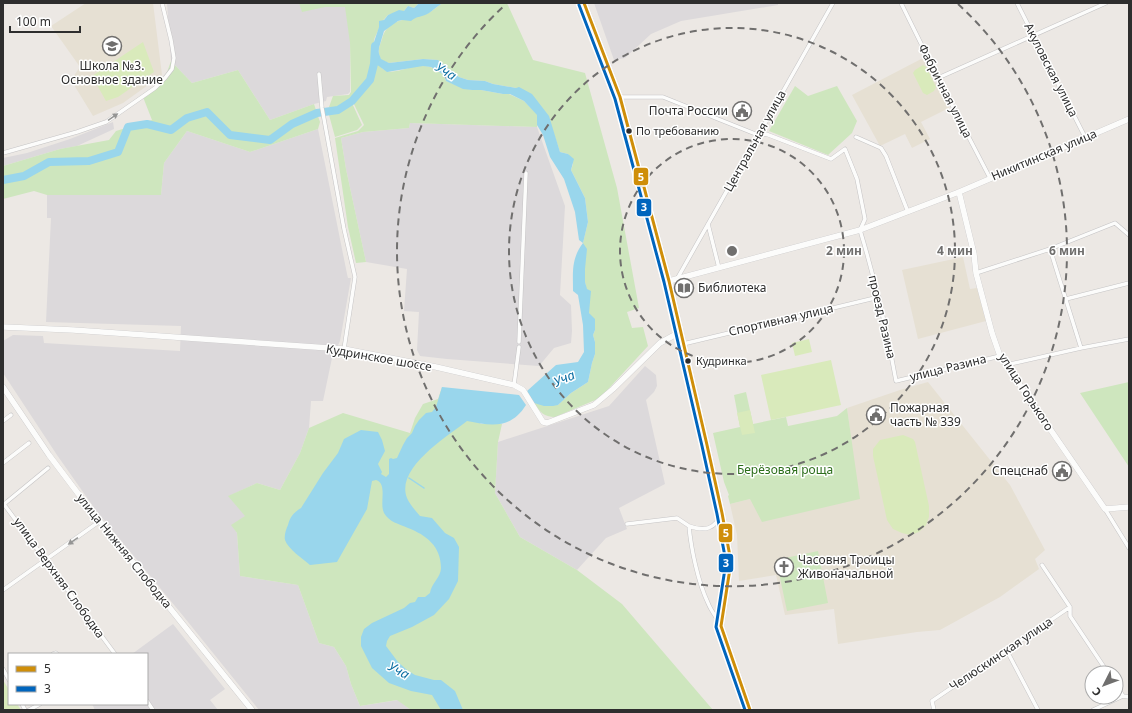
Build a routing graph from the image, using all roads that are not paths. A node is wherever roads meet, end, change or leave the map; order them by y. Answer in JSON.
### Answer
{"nodes":[{"id":1,"x":584,"y":3,"type":"edge"},
{"id":2,"x":833,"y":3,"type":"edge"},
{"id":3,"x":901,"y":3,"type":"edge"},
{"id":4,"x":1017,"y":3,"type":"edge"},
{"id":5,"x":1106,"y":3,"type":"edge"},
{"id":6,"x":162,"y":4,"type":"edge"},
{"id":7,"x":1033,"y":34,"type":"junction"},
{"id":8,"x":319,"y":74,"type":"dead end"},
{"id":9,"x":938,"y":78,"type":"junction"},
{"id":10,"x":620,"y":97,"type":"junction"},
{"id":11,"x":1128,"y":121,"type":"edge"},
{"id":12,"x":758,"y":135,"type":"junction"},
{"id":13,"x":856,"y":137,"type":"dead end"},
{"id":14,"x":1085,"y":137,"type":"junction"},
{"id":15,"x":3,"y":153,"type":"edge"},
{"id":16,"x":526,"y":173,"type":"dead end"},
{"id":17,"x":990,"y":178,"type":"junction"},
{"id":18,"x":959,"y":192,"type":"junction"},
{"id":19,"x":908,"y":212,"type":"junction"},
{"id":20,"x":708,"y":224,"type":"junction"},
{"id":21,"x":860,"y":230,"type":"junction"},
{"id":22,"x":1129,"y":235,"type":"edge"},
{"id":23,"x":1050,"y":249,"type":"junction"},
{"id":24,"x":719,"y":268,"type":"junction"},
{"id":25,"x":976,"y":274,"type":"junction"},
{"id":26,"x":676,"y":280,"type":"junction"},
{"id":27,"x":669,"y":281,"type":"junction"},
{"id":28,"x":1129,"y":283,"type":"edge"},
{"id":29,"x":879,"y":297,"type":"junction"},
{"id":30,"x":1066,"y":299,"type":"junction"},
{"id":31,"x":3,"y":327,"type":"edge"},
{"id":32,"x":680,"y":332,"type":"junction"},
{"id":33,"x":1129,"y":339,"type":"edge"},
{"id":34,"x":683,"y":344,"type":"junction"},
{"id":35,"x":1081,"y":348,"type":"junction"},
{"id":36,"x":344,"y":350,"type":"junction"},
{"id":37,"x":1000,"y":356,"type":"junction"},
{"id":38,"x":1006,"y":365,"type":"junction"},
{"id":39,"x":896,"y":381,"type":"joint"},
{"id":40,"x":514,"y":385,"type":"junction"},
{"id":41,"x":3,"y":387,"type":"edge"},
{"id":42,"x":11,"y":415,"type":"dead end"},
{"id":43,"x":3,"y":421,"type":"edge"},
{"id":44,"x":30,"y":443,"type":"dead end"},
{"id":45,"x":3,"y":463,"type":"edge"},
{"id":46,"x":48,"y":468,"type":"dead end"},
{"id":47,"x":3,"y":504,"type":"edge"},
{"id":48,"x":1129,"y":507,"type":"edge"},
{"id":49,"x":1106,"y":509,"type":"junction"},
{"id":50,"x":722,"y":513,"type":"junction"},
{"id":51,"x":100,"y":521,"type":"junction"},
{"id":52,"x":626,"y":524,"type":"dead end"},
{"id":53,"x":689,"y":526,"type":"junction"},
{"id":54,"x":1129,"y":548,"type":"edge"},
{"id":55,"x":46,"y":560,"type":"junction"},
{"id":56,"x":1042,"y":565,"type":"dead end"},
{"id":57,"x":3,"y":590,"type":"edge"},
{"id":58,"x":1070,"y":607,"type":"junction"},
{"id":59,"x":721,"y":626,"type":"junction"},
{"id":60,"x":1007,"y":651,"type":"junction"},
{"id":61,"x":114,"y":653,"type":"edge"},
{"id":62,"x":1103,"y":665,"type":"edge"},
{"id":63,"x":38,"y":705,"type":"edge"},
{"id":64,"x":1104,"y":705,"type":"edge"},
{"id":65,"x":29,"y":710,"type":"edge"},
{"id":66,"x":252,"y":710,"type":"edge"},
{"id":67,"x":750,"y":710,"type":"edge"},
{"id":68,"x":934,"y":710,"type":"edge"},
{"id":69,"x":1038,"y":710,"type":"edge"},
{"id":70,"x":1093,"y":710,"type":"edge"}],
"edges":[{"from":1,"to":10,"type":"street"},
{"from":2,"to":12,"type":"street","name":"Центральная улица"},
{"from":3,"to":9,"type":"street","name":"Фабричная улица"},
{"from":4,"to":7,"type":"street","name":"Акуловская улица"},
{"from":5,"to":7,"type":"street"},
{"from":15,"to":6,"type":"street","one_way":true},
{"from":7,"to":9,"type":"street"},
{"from":7,"to":14,"type":"street","name":"Акуловская улица"},
{"from":8,"to":36,"type":"street"},
{"from":9,"to":17,"type":"street","name":"Фабричная улица"},
{"from":10,"to":12,"type":"street"},
{"from":10,"to":27,"type":"street"},
{"from":11,"to":14,"type":"street","name":"Никитинская улица"},
{"from":12,"to":20,"type":"street","name":"Центральная улица"},
{"from":12,"to":21,"type":"street"},
{"from":13,"to":19,"type":"street"},
{"from":14,"to":17,"type":"street","name":"Никитинская улица"},
{"from":16,"to":40,"type":"street"},
{"from":17,"to":18,"type":"street","name":"Никитинская улица"},
{"from":18,"to":19,"type":"street","name":"Никитинская улица"},
{"from":18,"to":25,"type":"street","name":"улица Горького"},
{"from":19,"to":21,"type":"street","name":"Никитинская улица"},
{"from":20,"to":24,"type":"street"},
{"from":20,"to":26,"type":"street","name":"Центральная улица"},
{"from":21,"to":24,"type":"street","name":"Никитинская улица"},
{"from":21,"to":29,"type":"street","name":"проезд Разина"},
{"from":22,"to":23,"type":"street"},
{"from":23,"to":25,"type":"street"},
{"from":23,"to":30,"type":"street"},
{"from":24,"to":26,"type":"street","name":"Никитинская улица"},
{"from":25,"to":37,"type":"street","name":"улица Горького"},
{"from":26,"to":27,"type":"street","name":"Никитинская улица"},
{"from":27,"to":32,"type":"street"},
{"from":28,"to":30,"type":"street"},
{"from":29,"to":34,"type":"street","name":"Спортивная улица"},
{"from":29,"to":39,"type":"street","name":"проезд Разина"},
{"from":30,"to":35,"type":"street"},
{"from":31,"to":36,"type":"street","name":"Кудринское шоссе"},
{"from":32,"to":34,"type":"street"},
{"from":32,"to":40,"type":"street","name":"Кудринское шоссе"},
{"from":33,"to":35,"type":"street"},
{"from":34,"to":50,"type":"street"},
{"from":35,"to":38,"type":"street"},
{"from":36,"to":40,"type":"street","name":"Кудринское шоссе"},
{"from":37,"to":38,"type":"street","name":"улица Горького"},
{"from":37,"to":39,"type":"street","name":"улица Разина"},
{"from":38,"to":49,"type":"street","name":"улица Горького"},
{"from":41,"to":51,"type":"street","name":"улица Нижняя Слободка"},
{"from":42,"to":43,"type":"street"},
{"from":44,"to":45,"type":"street"},
{"from":46,"to":47,"type":"street"},
{"from":47,"to":55,"type":"street","name":"улица Верхняя Слободка"},
{"from":48,"to":49,"type":"street"},
{"from":49,"to":54,"type":"street"},
{"from":50,"to":53,"type":"street"},
{"from":50,"to":59,"type":"street"},
{"from":51,"to":55,"type":"street","one_way":true},
{"from":51,"to":66,"type":"street","name":"улица Нижняя Слободка"},
{"from":52,"to":53,"type":"street"},
{"from":53,"to":59,"type":"street"},
{"from":55,"to":57,"type":"street"},
{"from":55,"to":61,"type":"street","name":"улица Верхняя Слободка"},
{"from":56,"to":58,"type":"street"},
{"from":58,"to":60,"type":"street","name":"Челюскинская улица"},
{"from":58,"to":62,"type":"street"},
{"from":59,"to":67,"type":"street"},
{"from":60,"to":68,"type":"street","name":"Челюскинская улица"},
{"from":60,"to":69,"type":"street"},
{"from":63,"to":65,"type":"street"},
{"from":64,"to":70,"type":"street"}]}
